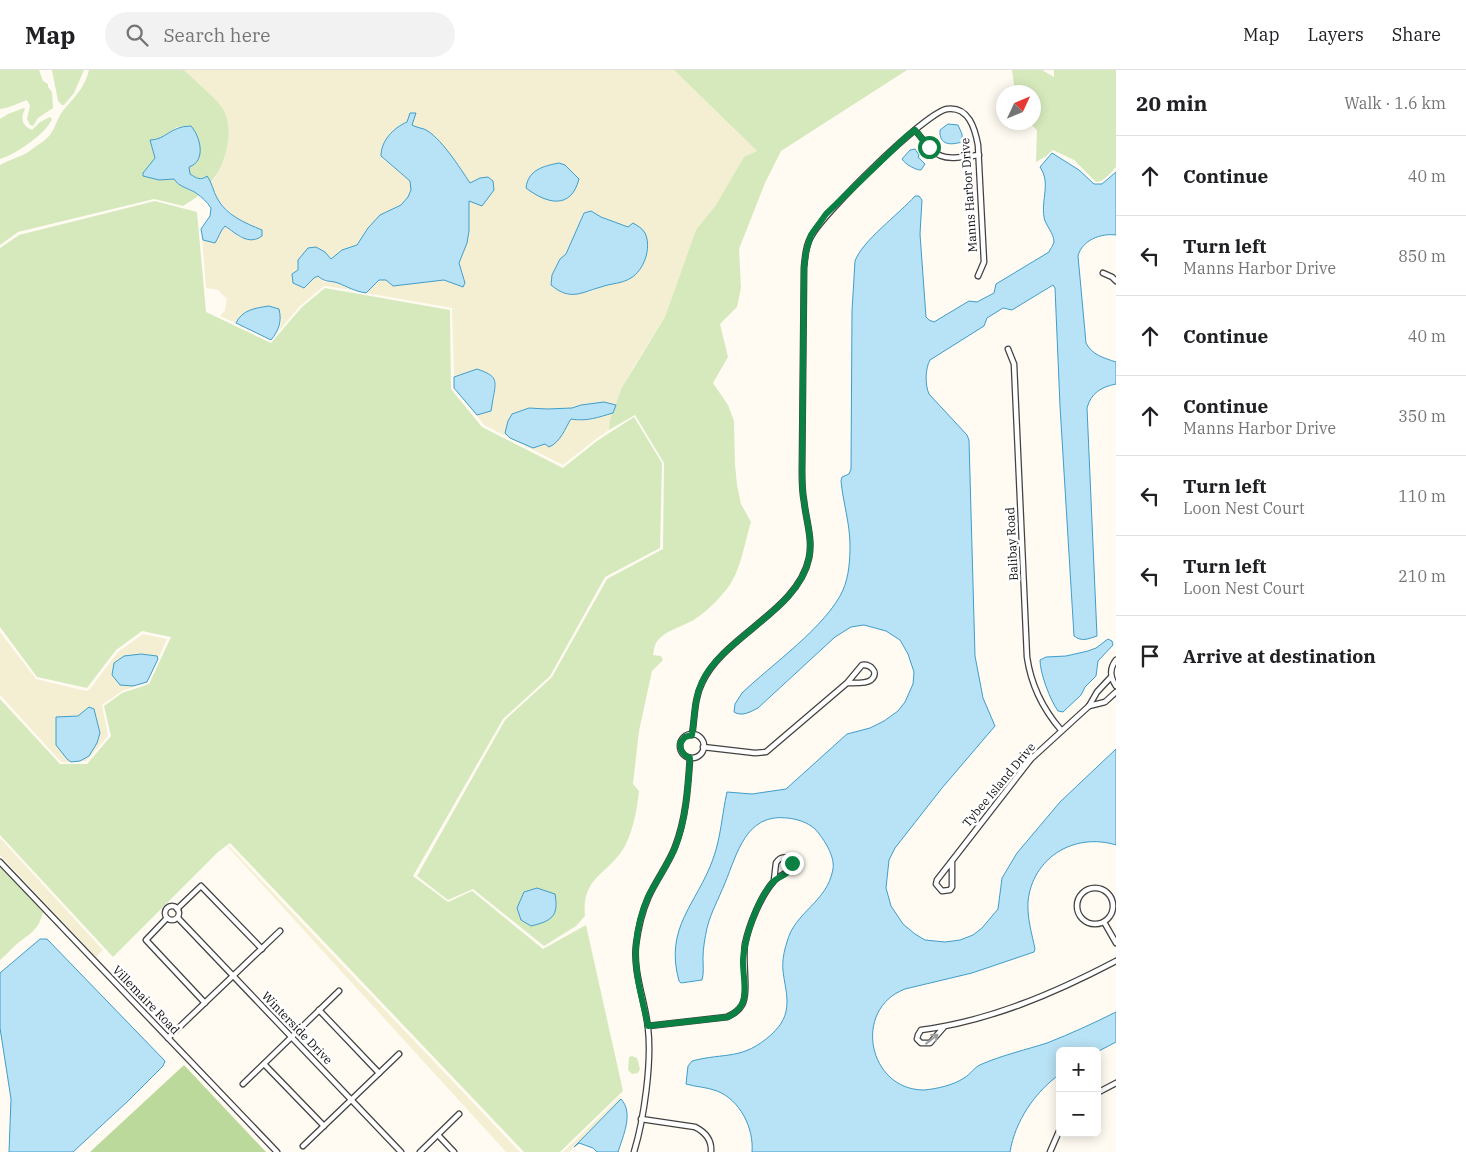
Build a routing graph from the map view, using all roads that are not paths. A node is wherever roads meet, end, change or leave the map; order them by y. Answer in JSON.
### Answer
{"nodes":[{"id":1,"x":915,"y":130,"type":"junction"},
{"id":2,"x":979,"y":155,"type":"junction"},
{"id":3,"x":1103,"y":273,"type":"dead end"},
{"id":4,"x":978,"y":276,"type":"dead end"},
{"id":5,"x":1116,"y":281,"type":"edge"},
{"id":6,"x":1008,"y":349,"type":"dead end"},
{"id":7,"x":1116,"y":660,"type":"edge"},
{"id":8,"x":1111,"y":677,"type":"junction"},
{"id":9,"x":847,"y":683,"type":"junction"},
{"id":10,"x":1116,"y":686,"type":"edge"},
{"id":11,"x":1116,"y":692,"type":"edge"},
{"id":12,"x":1096,"y":694,"type":"junction"},
{"id":13,"x":1103,"y":702,"type":"junction"},
{"id":14,"x":1089,"y":706,"type":"junction"},
{"id":15,"x":1061,"y":730,"type":"junction"},
{"id":16,"x":692,"y":735,"type":"junction"},
{"id":17,"x":703,"y":747,"type":"junction"},
{"id":18,"x":690,"y":758,"type":"junction"},
{"id":19,"x":0,"y":862,"type":"edge"},
{"id":20,"x":952,"y":862,"type":"junction"},
{"id":21,"x":774,"y":880,"type":"junction"},
{"id":22,"x":178,"y":909,"type":"junction"},
{"id":23,"x":168,"y":918,"type":"junction"},
{"id":24,"x":178,"y":918,"type":"junction"},
{"id":25,"x":1104,"y":922,"type":"junction"},
{"id":26,"x":280,"y":931,"type":"dead end"},
{"id":27,"x":1116,"y":942,"type":"edge"},
{"id":28,"x":262,"y":949,"type":"junction"},
{"id":29,"x":1116,"y":961,"type":"edge"},
{"id":30,"x":233,"y":976,"type":"junction"},
{"id":31,"x":339,"y":991,"type":"dead end"},
{"id":32,"x":205,"y":1002,"type":"junction"},
{"id":33,"x":319,"y":1010,"type":"junction"},
{"id":34,"x":648,"y":1026,"type":"junction"},
{"id":35,"x":944,"y":1027,"type":"junction"},
{"id":36,"x":291,"y":1037,"type":"junction"},
{"id":37,"x":168,"y":1038,"type":"junction"},
{"id":38,"x":399,"y":1054,"type":"dead end"},
{"id":39,"x":264,"y":1064,"type":"junction"},
{"id":40,"x":379,"y":1073,"type":"junction"},
{"id":41,"x":1116,"y":1083,"type":"edge"},
{"id":42,"x":243,"y":1084,"type":"dead end"},
{"id":43,"x":1099,"y":1092,"type":"edge"},
{"id":44,"x":351,"y":1100,"type":"junction"},
{"id":45,"x":459,"y":1114,"type":"dead end"},
{"id":46,"x":641,"y":1119,"type":"junction"},
{"id":47,"x":324,"y":1126,"type":"junction"},
{"id":48,"x":438,"y":1135,"type":"junction"},
{"id":49,"x":1057,"y":1137,"type":"edge"},
{"id":50,"x":303,"y":1146,"type":"dead end"},
{"id":51,"x":277,"y":1152,"type":"edge"},
{"id":52,"x":401,"y":1152,"type":"edge"},
{"id":53,"x":420,"y":1152,"type":"edge"},
{"id":54,"x":454,"y":1152,"type":"edge"},
{"id":55,"x":634,"y":1152,"type":"edge"},
{"id":56,"x":711,"y":1152,"type":"edge"},
{"id":57,"x":1050,"y":1152,"type":"edge"}],
"edges":[{"from":1,"to":2,"type":"street"},
{"from":1,"to":2,"type":"street","name":"Manns Harbor Drive"},
{"from":1,"to":16,"type":"street","name":"Manns Harbor Drive"},
{"from":2,"to":4,"type":"street","name":"Manns Harbor Drive"},
{"from":3,"to":5,"type":"street"},
{"from":6,"to":15,"type":"street","name":"Balibay Road"},
{"from":7,"to":8,"type":"street"},
{"from":8,"to":10,"type":"street"},
{"from":8,"to":12,"type":"street","name":"Tybee Island Drive"},
{"from":9,"to":9,"type":"street"},
{"from":9,"to":17,"type":"street"},
{"from":11,"to":13,"type":"street","name":"Tybee Island Drive"},
{"from":12,"to":13,"type":"street"},
{"from":12,"to":14,"type":"street","name":"Tybee Island Drive"},
{"from":13,"to":14,"type":"street","name":"Tybee Island Drive"},
{"from":14,"to":15,"type":"street","name":"Tybee Island Drive"},
{"from":15,"to":20,"type":"street","name":"Tybee Island Drive"},
{"from":16,"to":17,"type":"street"},
{"from":16,"to":18,"type":"street"},
{"from":17,"to":18,"type":"street"},
{"from":18,"to":34,"type":"street"},
{"from":19,"to":37,"type":"street","name":"Villemaire Road"},
{"from":20,"to":20,"type":"street","name":"Tybee Island Drive"},
{"from":21,"to":21,"type":"street"},
{"from":21,"to":34,"type":"street"},
{"from":22,"to":23,"type":"street"},
{"from":22,"to":24,"type":"street"},
{"from":22,"to":28,"type":"street"},
{"from":23,"to":24,"type":"street"},
{"from":23,"to":32,"type":"street"},
{"from":24,"to":30,"type":"street","name":"Winterside Drive"},
{"from":25,"to":25,"type":"street"},
{"from":25,"to":27,"type":"street"},
{"from":26,"to":28,"type":"street"},
{"from":28,"to":30,"type":"street"},
{"from":29,"to":35,"type":"street"},
{"from":30,"to":32,"type":"street"},
{"from":30,"to":36,"type":"street","name":"Winterside Drive"},
{"from":31,"to":33,"type":"street"},
{"from":32,"to":37,"type":"street"},
{"from":33,"to":36,"type":"street"},
{"from":33,"to":40,"type":"street"},
{"from":34,"to":46,"type":"street"},
{"from":35,"to":35,"type":"street","one_way":true},
{"from":36,"to":39,"type":"street"},
{"from":36,"to":44,"type":"street","name":"Winterside Drive"},
{"from":37,"to":51,"type":"street","name":"Villemaire Road"},
{"from":38,"to":40,"type":"street"},
{"from":39,"to":42,"type":"street"},
{"from":39,"to":47,"type":"street"},
{"from":40,"to":44,"type":"street"},
{"from":41,"to":43,"type":"street"},
{"from":44,"to":47,"type":"street"},
{"from":44,"to":52,"type":"street","name":"Winterside Drive"},
{"from":45,"to":48,"type":"street"},
{"from":46,"to":55,"type":"street"},
{"from":46,"to":56,"type":"street"},
{"from":47,"to":50,"type":"street"},
{"from":48,"to":53,"type":"street"},
{"from":48,"to":54,"type":"street"},
{"from":49,"to":57,"type":"street"}]}
